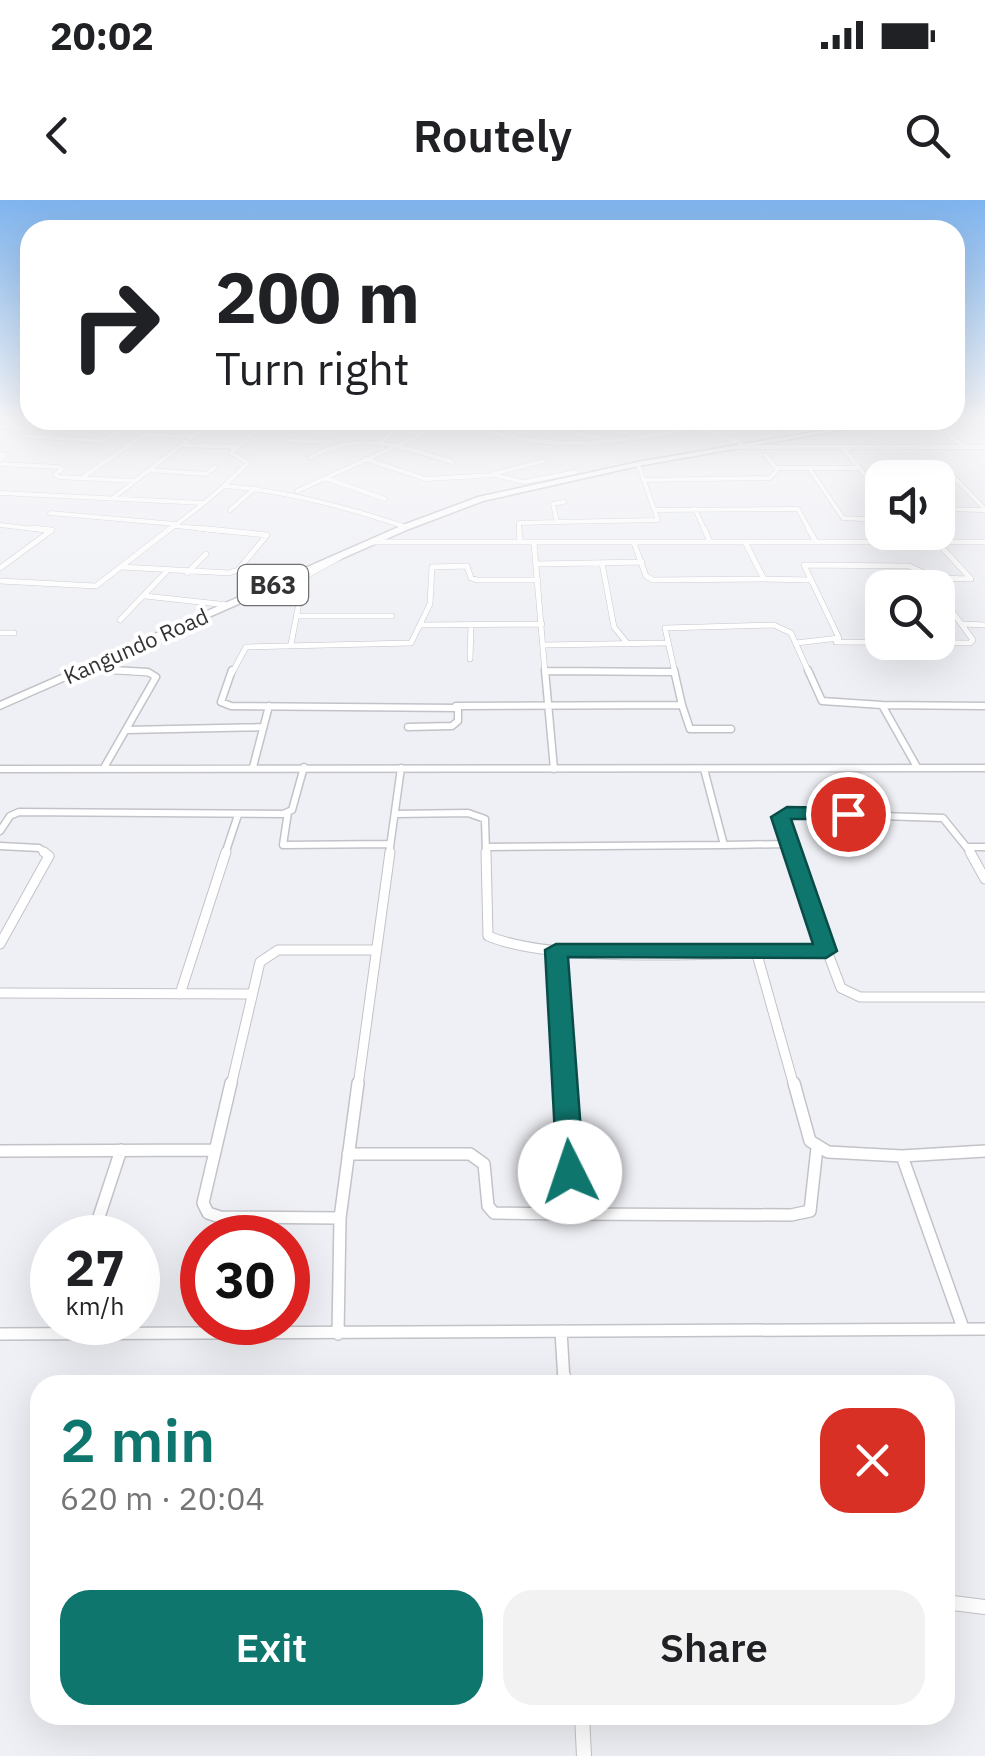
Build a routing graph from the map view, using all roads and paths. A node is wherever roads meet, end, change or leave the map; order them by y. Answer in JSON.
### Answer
{"nodes":[{"id":1,"x":122,"y":491,"type":"edge"},
{"id":2,"x":219,"y":491,"type":"edge"},
{"id":3,"x":252,"y":491,"type":"edge"},
{"id":4,"x":281,"y":491,"type":"edge"},
{"id":5,"x":298,"y":491,"type":"edge"},
{"id":6,"x":361,"y":491,"type":"edge"},
{"id":7,"x":515,"y":491,"type":"edge"},
{"id":8,"x":647,"y":491,"type":"edge"},
{"id":9,"x":824,"y":491,"type":"edge"},
{"id":10,"x":966,"y":491,"type":"edge"},
{"id":11,"x":295,"y":492,"type":"junction"},
{"id":12,"x":2,"y":494,"type":"edge"},
{"id":13,"x":113,"y":498,"type":"junction"},
{"id":14,"x":385,"y":499,"type":"dead end"},
{"id":15,"x":564,"y":502,"type":"dead end"},
{"id":16,"x":204,"y":504,"type":"junction"},
{"id":17,"x":695,"y":509,"type":"junction"},
{"id":18,"x":955,"y":509,"type":"edge"},
{"id":19,"x":230,"y":510,"type":"dead end"},
{"id":20,"x":654,"y":510,"type":"junction"},
{"id":21,"x":985,"y":510,"type":"edge"},
{"id":22,"x":50,"y":514,"type":"dead end"},
{"id":23,"x":75,"y":516,"type":"junction"},
{"id":24,"x":865,"y":519,"type":"edge"},
{"id":25,"x":557,"y":522,"type":"junction"},
{"id":26,"x":0,"y":525,"type":"edge"},
{"id":27,"x":176,"y":525,"type":"junction"},
{"id":28,"x":406,"y":527,"type":"junction"},
{"id":29,"x":52,"y":529,"type":"junction"},
{"id":30,"x":372,"y":542,"type":"junction"},
{"id":31,"x":520,"y":542,"type":"junction"},
{"id":32,"x":634,"y":542,"type":"junction"},
{"id":33,"x":710,"y":542,"type":"junction"},
{"id":34,"x":745,"y":542,"type":"junction"},
{"id":35,"x":816,"y":542,"type":"junction"},
{"id":36,"x":865,"y":542,"type":"edge"},
{"id":37,"x":955,"y":542,"type":"edge"},
{"id":38,"x":985,"y":542,"type":"edge"},
{"id":39,"x":534,"y":543,"type":"junction"},
{"id":40,"x":944,"y":550,"type":"edge"},
{"id":41,"x":206,"y":554,"type":"dead end"},
{"id":42,"x":343,"y":554,"type":"junction"},
{"id":43,"x":642,"y":562,"type":"junction"},
{"id":44,"x":602,"y":563,"type":"junction"},
{"id":45,"x":536,"y":564,"type":"junction"},
{"id":46,"x":1,"y":566,"type":"edge"},
{"id":47,"x":122,"y":568,"type":"junction"},
{"id":48,"x":916,"y":570,"type":"edge"},
{"id":49,"x":166,"y":572,"type":"junction"},
{"id":50,"x":187,"y":572,"type":"junction"},
{"id":51,"x":764,"y":578,"type":"junction"},
{"id":52,"x":955,"y":578,"type":"edge"},
{"id":53,"x":971,"y":579,"type":"junction"},
{"id":54,"x":985,"y":579,"type":"edge"},
{"id":55,"x":538,"y":580,"type":"junction"},
{"id":56,"x":809,"y":580,"type":"junction"},
{"id":57,"x":0,"y":581,"type":"edge"},
{"id":58,"x":145,"y":596,"type":"junction"},
{"id":59,"x":210,"y":609,"type":"junction"},
{"id":60,"x":955,"y":614,"type":"edge"},
{"id":61,"x":296,"y":616,"type":"junction"},
{"id":62,"x":392,"y":616,"type":"dead end"},
{"id":63,"x":120,"y":620,"type":"dead end"},
{"id":64,"x":542,"y":624,"type":"junction"},
{"id":65,"x":963,"y":624,"type":"junction"},
{"id":66,"x":421,"y":625,"type":"junction"},
{"id":67,"x":470,"y":625,"type":"junction"},
{"id":68,"x":985,"y":625,"type":"edge"},
{"id":69,"x":14,"y":633,"type":"dead end"},
{"id":70,"x":0,"y":634,"type":"edge"},
{"id":71,"x":836,"y":642,"type":"junction"},
{"id":72,"x":666,"y":643,"type":"junction"},
{"id":73,"x":796,"y":643,"type":"junction"},
{"id":74,"x":291,"y":644,"type":"junction"},
{"id":75,"x":627,"y":644,"type":"junction"},
{"id":76,"x":544,"y":645,"type":"junction"},
{"id":77,"x":470,"y":659,"type":"dead end"},
{"id":78,"x":85,"y":668,"type":"junction"},
{"id":79,"x":547,"y":671,"type":"junction"},
{"id":80,"x":674,"y":672,"type":"junction"},
{"id":81,"x":682,"y":705,"type":"junction"},
{"id":82,"x":882,"y":705,"type":"junction"},
{"id":83,"x":0,"y":706,"type":"edge"},
{"id":84,"x":269,"y":706,"type":"junction"},
{"id":85,"x":456,"y":706,"type":"junction"},
{"id":86,"x":550,"y":706,"type":"junction"},
{"id":87,"x":985,"y":706,"type":"edge"},
{"id":88,"x":408,"y":727,"type":"dead end"},
{"id":89,"x":263,"y":728,"type":"junction"},
{"id":90,"x":731,"y":728,"type":"dead end"},
{"id":91,"x":126,"y":730,"type":"junction"},
{"id":92,"x":105,"y":766,"type":"junction"},
{"id":93,"x":254,"y":767,"type":"junction"},
{"id":94,"x":916,"y":767,"type":"junction"},
{"id":95,"x":304,"y":768,"type":"junction"},
{"id":96,"x":401,"y":768,"type":"junction"},
{"id":97,"x":554,"y":768,"type":"junction"},
{"id":98,"x":985,"y":768,"type":"edge"},
{"id":99,"x":0,"y":769,"type":"edge"},
{"id":100,"x":704,"y":769,"type":"junction"},
{"id":101,"x":288,"y":812,"type":"junction"},
{"id":102,"x":395,"y":814,"type":"junction"},
{"id":103,"x":238,"y":816,"type":"junction"},
{"id":104,"x":0,"y":831,"type":"edge"},
{"id":105,"x":390,"y":844,"type":"junction"},
{"id":106,"x":786,"y":844,"type":"junction"},
{"id":107,"x":724,"y":845,"type":"junction"},
{"id":108,"x":0,"y":846,"type":"edge"},
{"id":109,"x":488,"y":847,"type":"junction"},
{"id":110,"x":968,"y":847,"type":"junction"},
{"id":111,"x":985,"y":847,"type":"edge"},
{"id":112,"x":985,"y":880,"type":"edge"},
{"id":113,"x":0,"y":944,"type":"edge"},
{"id":114,"x":375,"y":950,"type":"junction"},
{"id":115,"x":556,"y":950,"type":"junction"},
{"id":116,"x":756,"y":951,"type":"junction"},
{"id":117,"x":826,"y":951,"type":"junction"},
{"id":118,"x":0,"y":993,"type":"edge"},
{"id":119,"x":180,"y":994,"type":"junction"},
{"id":120,"x":252,"y":994,"type":"junction"},
{"id":121,"x":985,"y":996,"type":"edge"},
{"id":122,"x":817,"y":1148,"type":"junction"},
{"id":123,"x":121,"y":1150,"type":"junction"},
{"id":124,"x":213,"y":1150,"type":"junction"},
{"id":125,"x":0,"y":1151,"type":"edge"},
{"id":126,"x":985,"y":1151,"type":"edge"},
{"id":127,"x":348,"y":1154,"type":"junction"},
{"id":128,"x":902,"y":1156,"type":"junction"},
{"id":129,"x":570,"y":1214,"type":"junction"},
{"id":130,"x":100,"y":1215,"type":"edge"},
{"id":131,"x":340,"y":1218,"type":"junction"},
{"id":132,"x":963,"y":1328,"type":"junction"},
{"id":133,"x":985,"y":1330,"type":"edge"},
{"id":134,"x":560,"y":1331,"type":"junction"},
{"id":135,"x":0,"y":1334,"type":"edge"},
{"id":136,"x":338,"y":1334,"type":"junction"},
{"id":137,"x":563,"y":1375,"type":"edge"},
{"id":138,"x":955,"y":1603,"type":"edge"},
{"id":139,"x":985,"y":1607,"type":"edge"},
{"id":140,"x":582,"y":1725,"type":"edge"},
{"id":141,"x":584,"y":1756,"type":"edge"}],
"edges":[{"from":1,"to":13,"type":"street"},
{"from":2,"to":16,"type":"street"},
{"from":3,"to":19,"type":"street"},
{"from":4,"to":11,"type":"street"},
{"from":5,"to":11,"type":"street"},
{"from":6,"to":14,"type":"street"},
{"from":7,"to":28,"type":"highway","name":"Kangundo Road","number":"B63"},
{"from":8,"to":20,"type":"street"},
{"from":9,"to":24,"type":"street"},
{"from":10,"to":21,"type":"street"},
{"from":11,"to":28,"type":"street"},
{"from":12,"to":13,"type":"street"},
{"from":13,"to":16,"type":"street"},
{"from":15,"to":25,"type":"street"},
{"from":16,"to":27,"type":"street"},
{"from":17,"to":20,"type":"street"},
{"from":17,"to":33,"type":"street"},
{"from":17,"to":35,"type":"street"},
{"from":18,"to":21,"type":"street"},
{"from":20,"to":25,"type":"street"},
{"from":22,"to":23,"type":"street"},
{"from":23,"to":27,"type":"street"},
{"from":23,"to":29,"type":"street"},
{"from":25,"to":31,"type":"street"},
{"from":26,"to":29,"type":"street"},
{"from":27,"to":47,"type":"street"},
{"from":27,"to":50,"type":"street"},
{"from":28,"to":30,"type":"highway","name":"Kangundo Road","number":"B63"},
{"from":29,"to":46,"type":"street"},
{"from":30,"to":31,"type":"street"},
{"from":30,"to":42,"type":"highway","name":"Kangundo Road","number":"B63"},
{"from":31,"to":39,"type":"street"},
{"from":32,"to":33,"type":"street"},
{"from":32,"to":39,"type":"street"},
{"from":32,"to":43,"type":"street"},
{"from":33,"to":34,"type":"street"},
{"from":34,"to":35,"type":"street"},
{"from":34,"to":51,"type":"street"},
{"from":35,"to":36,"type":"street"},
{"from":37,"to":38,"type":"street"},
{"from":39,"to":45,"type":"street"},
{"from":40,"to":53,"type":"street"},
{"from":41,"to":50,"type":"street"},
{"from":42,"to":59,"type":"highway","name":"Kangundo Road","number":"B63"},
{"from":42,"to":61,"type":"street"},
{"from":43,"to":44,"type":"street"},
{"from":43,"to":51,"type":"street"},
{"from":44,"to":45,"type":"street"},
{"from":44,"to":75,"type":"street"},
{"from":45,"to":55,"type":"street"},
{"from":47,"to":49,"type":"street"},
{"from":47,"to":57,"type":"street"},
{"from":48,"to":56,"type":"street"},
{"from":49,"to":50,"type":"street"},
{"from":49,"to":58,"type":"street"},
{"from":51,"to":56,"type":"street"},
{"from":52,"to":53,"type":"street"},
{"from":53,"to":54,"type":"street"},
{"from":55,"to":64,"type":"street"},
{"from":55,"to":66,"type":"street"},
{"from":56,"to":71,"type":"street"},
{"from":58,"to":59,"type":"street"},
{"from":58,"to":63,"type":"street"},
{"from":59,"to":78,"type":"highway","name":"Kangundo Road","number":"B63"},
{"from":60,"to":65,"type":"street"},
{"from":61,"to":62,"type":"street"},
{"from":61,"to":74,"type":"street"},
{"from":64,"to":67,"type":"street"},
{"from":64,"to":76,"type":"street"},
{"from":65,"to":68,"type":"street"},
{"from":65,"to":71,"type":"street"},
{"from":66,"to":67,"type":"street"},
{"from":66,"to":74,"type":"street"},
{"from":67,"to":77,"type":"street"},
{"from":69,"to":70,"type":"street"},
{"from":71,"to":73,"type":"street"},
{"from":72,"to":73,"type":"street"},
{"from":72,"to":75,"type":"street"},
{"from":72,"to":80,"type":"street"},
{"from":73,"to":82,"type":"street"},
{"from":74,"to":84,"type":"street"},
{"from":75,"to":76,"type":"street"},
{"from":76,"to":79,"type":"street"},
{"from":78,"to":83,"type":"highway","name":"Kangundo Road","number":"B63"},
{"from":78,"to":91,"type":"street"},
{"from":79,"to":80,"type":"street"},
{"from":79,"to":86,"type":"street"},
{"from":80,"to":81,"type":"street"},
{"from":81,"to":86,"type":"street"},
{"from":81,"to":90,"type":"street"},
{"from":82,"to":87,"type":"street"},
{"from":82,"to":94,"type":"street"},
{"from":84,"to":85,"type":"street"},
{"from":84,"to":89,"type":"street"},
{"from":85,"to":86,"type":"street"},
{"from":85,"to":88,"type":"street"},
{"from":86,"to":97,"type":"street"},
{"from":89,"to":91,"type":"street"},
{"from":89,"to":93,"type":"street"},
{"from":91,"to":92,"type":"street"},
{"from":92,"to":93,"type":"street"},
{"from":92,"to":99,"type":"street"},
{"from":93,"to":95,"type":"street"},
{"from":94,"to":98,"type":"street"},
{"from":94,"to":100,"type":"street"},
{"from":95,"to":96,"type":"street"},
{"from":95,"to":101,"type":"street"},
{"from":96,"to":97,"type":"street"},
{"from":96,"to":102,"type":"street"},
{"from":97,"to":100,"type":"street"},
{"from":100,"to":107,"type":"street"},
{"from":101,"to":103,"type":"street"},
{"from":101,"to":105,"type":"street"},
{"from":102,"to":105,"type":"street"},
{"from":102,"to":109,"type":"street"},
{"from":103,"to":104,"type":"street"},
{"from":103,"to":119,"type":"street"},
{"from":105,"to":114,"type":"street"},
{"from":106,"to":107,"type":"street"},
{"from":106,"to":110,"type":"street"},
{"from":106,"to":117,"type":"street"},
{"from":107,"to":109,"type":"street"},
{"from":108,"to":113,"type":"street"},
{"from":109,"to":115,"type":"street"},
{"from":110,"to":111,"type":"street"},
{"from":110,"to":112,"type":"street"},
{"from":114,"to":120,"type":"street"},
{"from":114,"to":127,"type":"street"},
{"from":115,"to":116,"type":"street"},
{"from":115,"to":129,"type":"street"},
{"from":116,"to":117,"type":"street"},
{"from":116,"to":122,"type":"street"},
{"from":117,"to":121,"type":"street"},
{"from":118,"to":119,"type":"street"},
{"from":119,"to":120,"type":"street"},
{"from":120,"to":124,"type":"street"},
{"from":122,"to":128,"type":"street"},
{"from":122,"to":129,"type":"street"},
{"from":123,"to":124,"type":"street"},
{"from":123,"to":125,"type":"street"},
{"from":123,"to":130,"type":"street"},
{"from":124,"to":131,"type":"street"},
{"from":126,"to":128,"type":"street"},
{"from":127,"to":129,"type":"street"},
{"from":127,"to":131,"type":"street"},
{"from":128,"to":132,"type":"street"},
{"from":131,"to":136,"type":"street"},
{"from":132,"to":133,"type":"street"},
{"from":132,"to":134,"type":"street"},
{"from":134,"to":136,"type":"street"},
{"from":134,"to":137,"type":"street"},
{"from":135,"to":136,"type":"street"},
{"from":138,"to":139,"type":"street"},
{"from":140,"to":141,"type":"street"}]}
